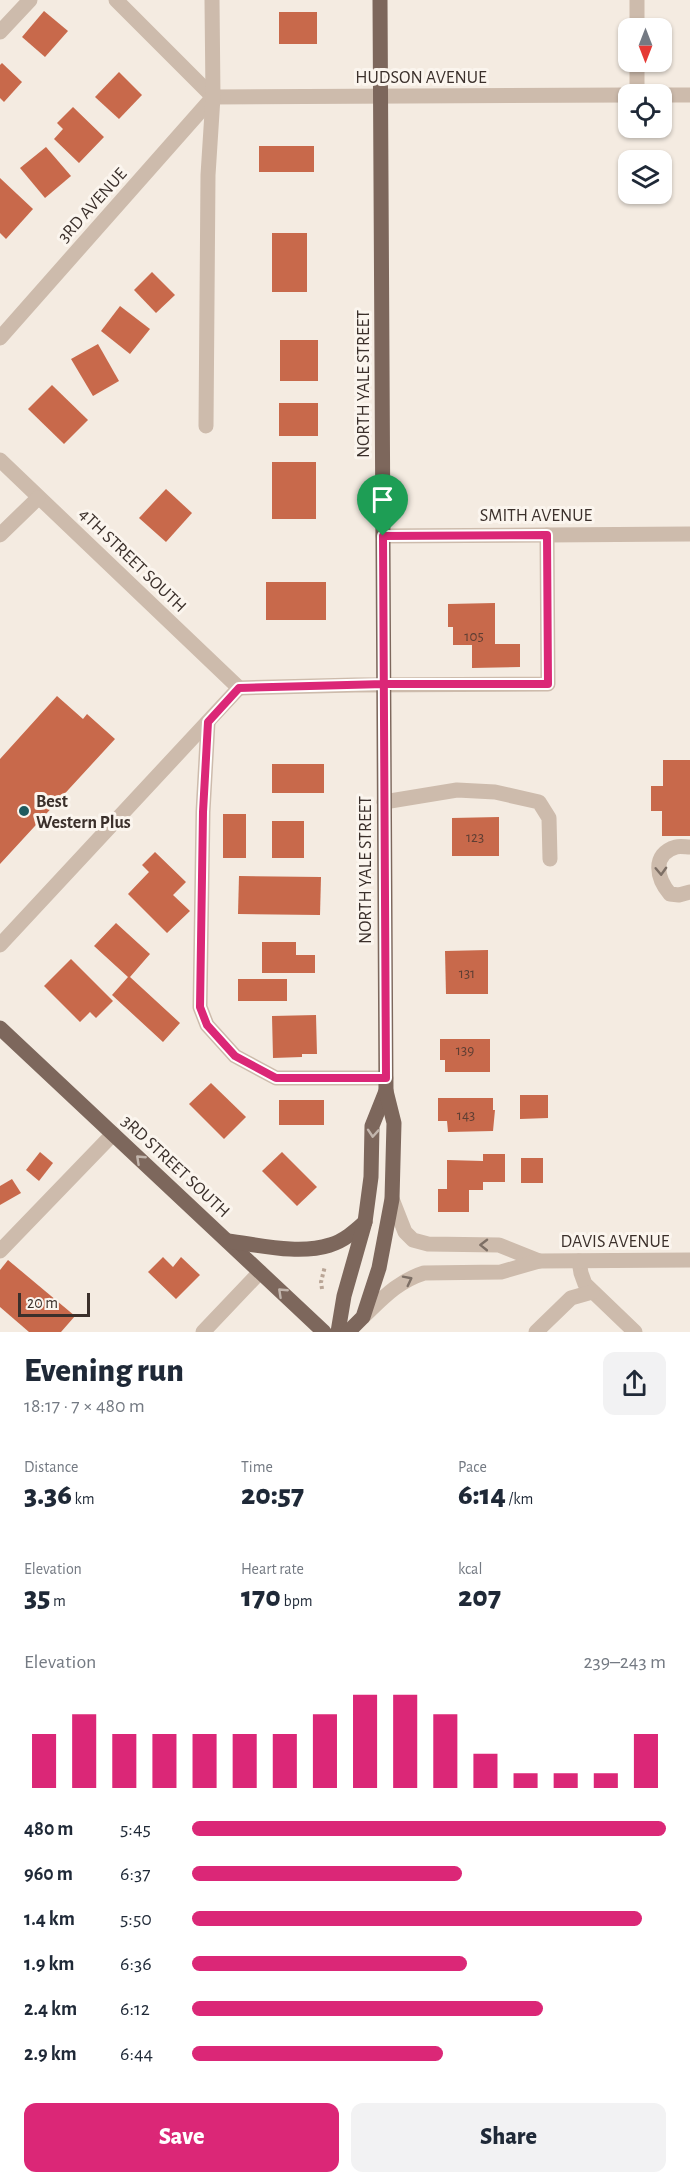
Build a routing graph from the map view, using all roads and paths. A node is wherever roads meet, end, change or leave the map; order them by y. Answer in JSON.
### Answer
{"nodes":[{"id":1,"x":30,"y":0,"type":"edge"},
{"id":2,"x":116,"y":0,"type":"edge"},
{"id":3,"x":212,"y":0,"type":"edge"},
{"id":4,"x":380,"y":0,"type":"edge"},
{"id":5,"x":637,"y":0,"type":"edge"},
{"id":6,"x":637,"y":18,"type":"edge"},
{"id":7,"x":0,"y":32,"type":"edge"},
{"id":8,"x":618,"y":95,"type":"edge"},
{"id":9,"x":672,"y":95,"type":"edge"},
{"id":10,"x":690,"y":95,"type":"edge"},
{"id":11,"x":381,"y":96,"type":"junction"},
{"id":12,"x":213,"y":97,"type":"junction"},
{"id":13,"x":0,"y":338,"type":"edge"},
{"id":14,"x":206,"y":426,"type":"dead end"},
{"id":15,"x":0,"y":460,"type":"edge"},
{"id":16,"x":39,"y":498,"type":"junction"},
{"id":17,"x":690,"y":534,"type":"edge"},
{"id":18,"x":0,"y":535,"type":"edge"},
{"id":19,"x":547,"y":535,"type":"junction"},
{"id":20,"x":383,"y":536,"type":"junction"},
{"id":21,"x":384,"y":684,"type":"junction"},
{"id":22,"x":239,"y":688,"type":"junction"},
{"id":23,"x":208,"y":722,"type":"junction"},
{"id":24,"x":384,"y":802,"type":"junction"},
{"id":25,"x":690,"y":847,"type":"edge"},
{"id":26,"x":550,"y":859,"type":"dead end"},
{"id":27,"x":690,"y":892,"type":"edge"},
{"id":28,"x":0,"y":945,"type":"edge"},
{"id":29,"x":0,"y":1028,"type":"edge"},
{"id":30,"x":386,"y":1084,"type":"junction"},
{"id":31,"x":113,"y":1134,"type":"junction"},
{"id":32,"x":392,"y":1199,"type":"junction"},
{"id":33,"x":365,"y":1222,"type":"junction"},
{"id":34,"x":228,"y":1242,"type":"junction"},
{"id":35,"x":0,"y":1251,"type":"edge"},
{"id":36,"x":690,"y":1260,"type":"edge"},
{"id":37,"x":326,"y":1261,"type":"dead end"},
{"id":38,"x":539,"y":1261,"type":"junction"},
{"id":39,"x":579,"y":1261,"type":"junction"},
{"id":40,"x":260,"y":1272,"type":"junction"},
{"id":41,"x":322,"y":1289,"type":"dead end"},
{"id":42,"x":592,"y":1292,"type":"junction"},
{"id":43,"x":363,"y":1317,"type":"junction"},
{"id":44,"x":203,"y":1332,"type":"edge"},
{"id":45,"x":324,"y":1332,"type":"edge"},
{"id":46,"x":338,"y":1332,"type":"edge"},
{"id":47,"x":348,"y":1332,"type":"edge"},
{"id":48,"x":536,"y":1332,"type":"edge"},
{"id":49,"x":635,"y":1332,"type":"edge"}],
"edges":[{"from":1,"to":7,"type":"street"},
{"from":2,"to":12,"type":"street"},
{"from":3,"to":12,"type":"street"},
{"from":4,"to":11,"type":"main road","name":"NORTH YALE STREET"},
{"from":5,"to":6,"type":"street"},
{"from":8,"to":11,"type":"street","name":"HUDSON AVENUE"},
{"from":9,"to":10,"type":"street"},
{"from":11,"to":12,"type":"street","name":"HUDSON AVENUE"},
{"from":11,"to":20,"type":"main road","name":"NORTH YALE STREET"},
{"from":12,"to":13,"type":"street","name":"3RD AVENUE"},
{"from":12,"to":14,"type":"street"},
{"from":15,"to":16,"type":"street","name":"4TH STREET SOUTH"},
{"from":16,"to":18,"type":"street"},
{"from":16,"to":22,"type":"street","name":"4TH STREET SOUTH"},
{"from":17,"to":19,"type":"street","name":"SMITH AVENUE"},
{"from":19,"to":20,"type":"street","name":"SMITH AVENUE"},
{"from":19,"to":21,"type":"street"},
{"from":20,"to":21,"type":"main road","name":"NORTH YALE STREET"},
{"from":21,"to":22,"type":"street"},
{"from":21,"to":24,"type":"main road","name":"NORTH YALE STREET"},
{"from":22,"to":23,"type":"street"},
{"from":23,"to":28,"type":"street"},
{"from":23,"to":30,"type":"street"},
{"from":24,"to":26,"type":"street"},
{"from":24,"to":30,"type":"main road","name":"NORTH YALE STREET"},
{"from":25,"to":27,"type":"street","one_way":true},
{"from":29,"to":31,"type":"main road","name":"3RD STREET SOUTH"},
{"from":30,"to":32,"type":"main road","name":"NORTH YALE STREET"},
{"from":30,"to":33,"type":"main road","name":"NORTH YALE STREET","one_way":true},
{"from":34,"to":31,"type":"main road","name":"3RD STREET SOUTH","one_way":true},
{"from":31,"to":35,"type":"street"},
{"from":38,"to":32,"type":"street","name":"DAVIS AVENUE","one_way":true},
{"from":32,"to":43,"type":"main road","name":"NORTH YALE STREET"},
{"from":33,"to":34,"type":"main road"},
{"from":33,"to":46,"type":"main road","name":"NORTH YALE STREET"},
{"from":34,"to":40,"type":"main road","name":"3RD STREET SOUTH"},
{"from":36,"to":39,"type":"street","name":"DAVIS AVENUE"},
{"from":37,"to":41,"type":"path"},
{"from":38,"to":39,"type":"street","name":"DAVIS AVENUE"},
{"from":43,"to":38,"type":"street","name":"DAVIS AVENUE","one_way":true},
{"from":39,"to":42,"type":"street"},
{"from":40,"to":44,"type":"street"},
{"from":45,"to":40,"type":"main road","name":"3RD STREET SOUTH","one_way":true},
{"from":42,"to":48,"type":"street"},
{"from":42,"to":49,"type":"street"},
{"from":43,"to":47,"type":"main road"}]}
